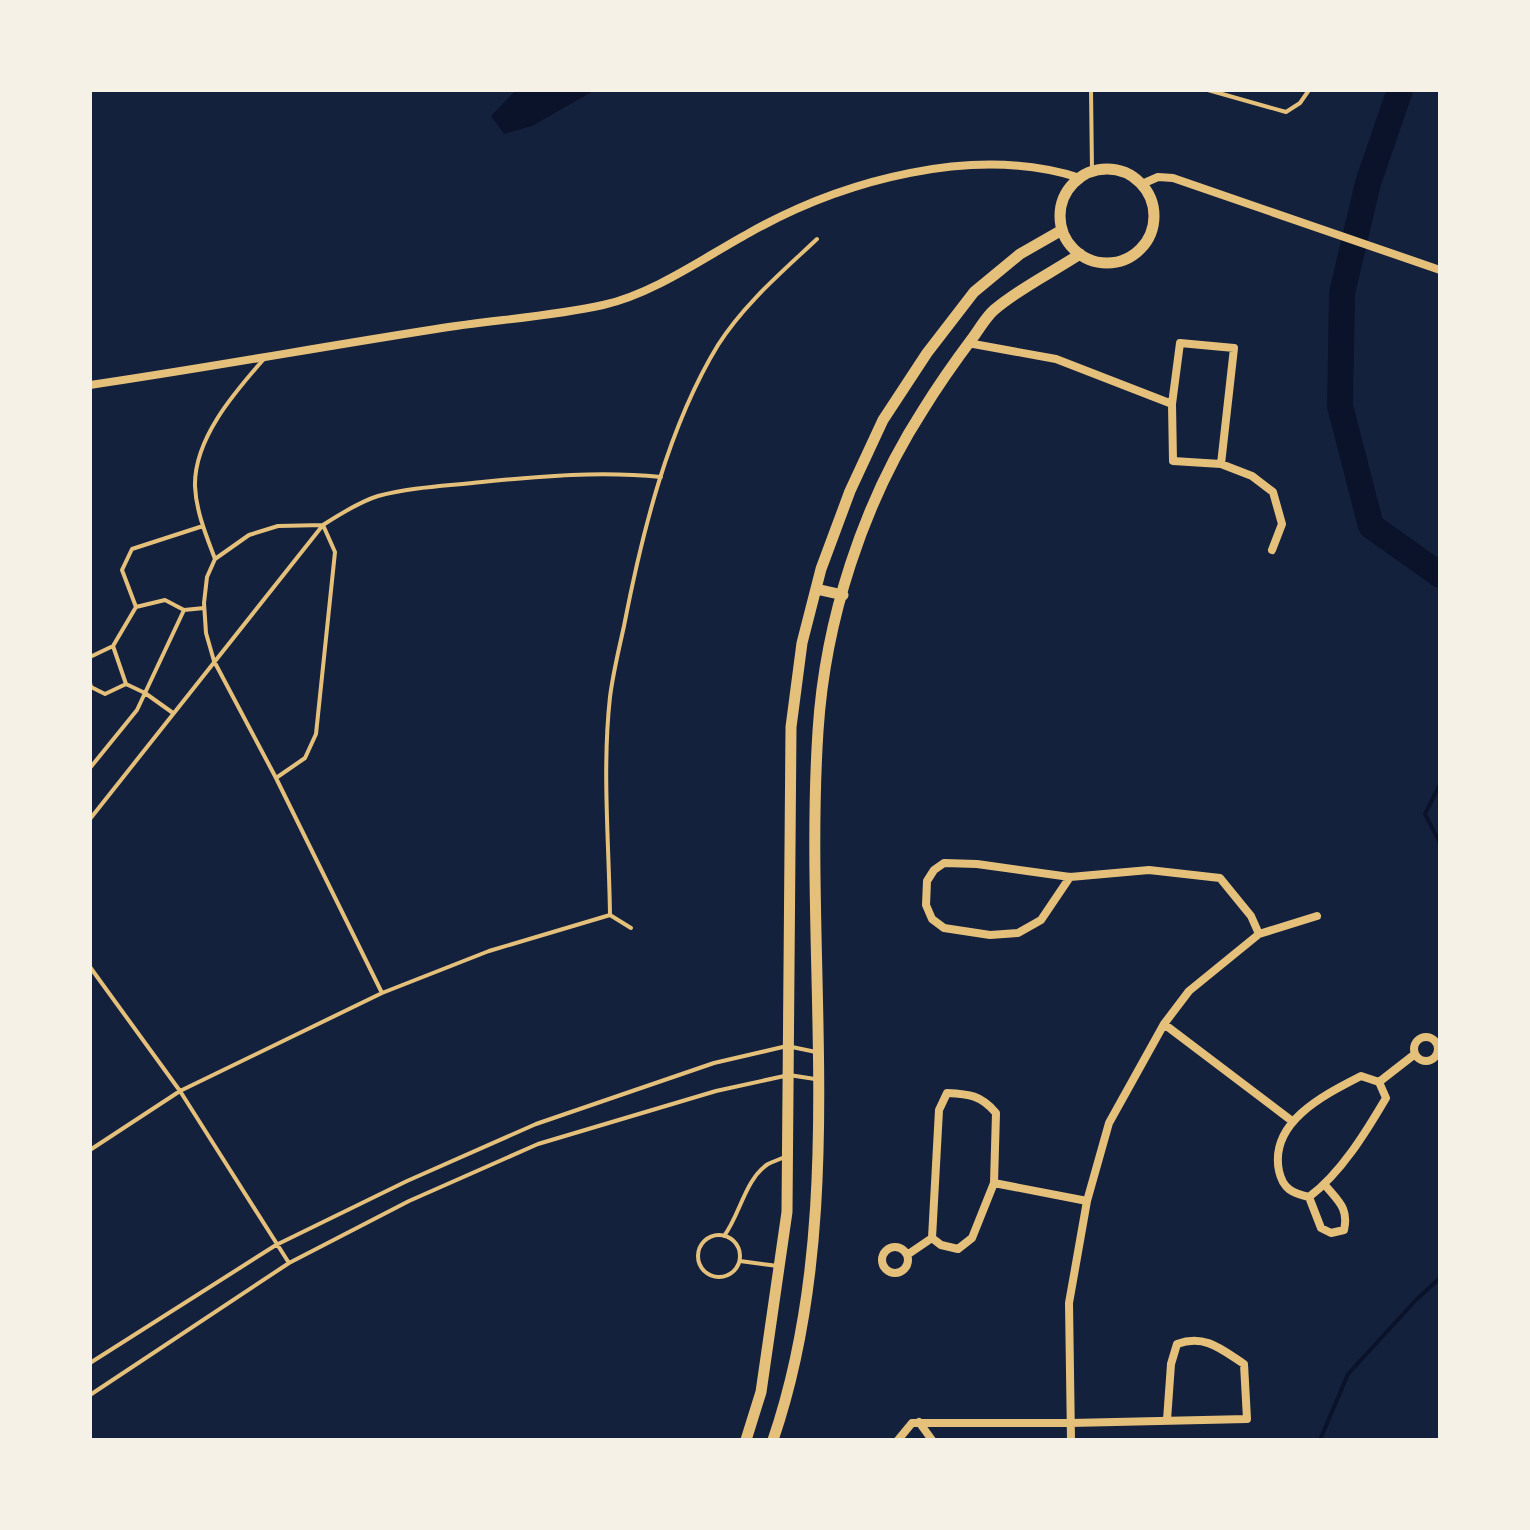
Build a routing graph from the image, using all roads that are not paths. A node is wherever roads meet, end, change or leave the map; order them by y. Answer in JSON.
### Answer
{"nodes":[{"id":1,"x":1091,"y":90,"type":"edge"},
{"id":2,"x":1208,"y":90,"type":"edge"},
{"id":3,"x":1309,"y":90,"type":"edge"},
{"id":4,"x":1092,"y":171,"type":"junction"},
{"id":5,"x":1080,"y":178,"type":"junction"},
{"id":6,"x":1142,"y":184,"type":"junction"},
{"id":7,"x":1062,"y":230,"type":"junction"},
{"id":8,"x":817,"y":239,"type":"dead end"},
{"id":9,"x":1080,"y":254,"type":"junction"},
{"id":10,"x":1440,"y":270,"type":"edge"},
{"id":11,"x":968,"y":343,"type":"junction"},
{"id":12,"x":263,"y":360,"type":"junction"},
{"id":13,"x":90,"y":385,"type":"edge"},
{"id":14,"x":1172,"y":404,"type":"junction"},
{"id":15,"x":1221,"y":464,"type":"junction"},
{"id":16,"x":661,"y":477,"type":"junction"},
{"id":17,"x":323,"y":525,"type":"junction"},
{"id":18,"x":203,"y":526,"type":"junction"},
{"id":19,"x":1272,"y":550,"type":"dead end"},
{"id":20,"x":215,"y":559,"type":"junction"},
{"id":21,"x":816,"y":589,"type":"junction"},
{"id":22,"x":843,"y":595,"type":"junction"},
{"id":23,"x":136,"y":607,"type":"junction"},
{"id":24,"x":204,"y":608,"type":"junction"},
{"id":25,"x":184,"y":610,"type":"junction"},
{"id":26,"x":113,"y":646,"type":"junction"},
{"id":27,"x":90,"y":657,"type":"edge"},
{"id":28,"x":214,"y":661,"type":"junction"},
{"id":29,"x":90,"y":683,"type":"edge"},
{"id":30,"x":126,"y":684,"type":"junction"},
{"id":31,"x":145,"y":693,"type":"junction"},
{"id":32,"x":173,"y":713,"type":"junction"},
{"id":33,"x":90,"y":768,"type":"edge"},
{"id":34,"x":276,"y":778,"type":"junction"},
{"id":35,"x":90,"y":819,"type":"edge"},
{"id":36,"x":1070,"y":877,"type":"junction"},
{"id":37,"x":610,"y":915,"type":"junction"},
{"id":38,"x":1317,"y":916,"type":"dead end"},
{"id":39,"x":631,"y":928,"type":"dead end"},
{"id":40,"x":1259,"y":934,"type":"junction"},
{"id":41,"x":90,"y":967,"type":"edge"},
{"id":42,"x":382,"y":993,"type":"junction"},
{"id":43,"x":1164,"y":1024,"type":"junction"},
{"id":44,"x":787,"y":1046,"type":"junction"},
{"id":45,"x":816,"y":1052,"type":"junction"},
{"id":46,"x":1415,"y":1054,"type":"dead end"},
{"id":47,"x":789,"y":1075,"type":"junction"},
{"id":48,"x":817,"y":1079,"type":"junction"},
{"id":49,"x":1379,"y":1082,"type":"junction"},
{"id":50,"x":180,"y":1091,"type":"junction"},
{"id":51,"x":1292,"y":1121,"type":"junction"},
{"id":52,"x":90,"y":1150,"type":"edge"},
{"id":53,"x":787,"y":1156,"type":"junction"},
{"id":54,"x":994,"y":1183,"type":"junction"},
{"id":55,"x":1325,"y":1185,"type":"junction"},
{"id":56,"x":1309,"y":1197,"type":"junction"},
{"id":57,"x":1087,"y":1201,"type":"junction"},
{"id":58,"x":724,"y":1236,"type":"junction"},
{"id":59,"x":932,"y":1238,"type":"junction"},
{"id":60,"x":276,"y":1245,"type":"junction"},
{"id":61,"x":907,"y":1255,"type":"dead end"},
{"id":62,"x":739,"y":1261,"type":"junction"},
{"id":63,"x":289,"y":1263,"type":"junction"},
{"id":64,"x":781,"y":1267,"type":"junction"},
{"id":65,"x":90,"y":1363,"type":"edge"},
{"id":66,"x":90,"y":1395,"type":"edge"},
{"id":67,"x":1167,"y":1420,"type":"junction"},
{"id":68,"x":919,"y":1422,"type":"junction"},
{"id":69,"x":1071,"y":1423,"type":"junction"},
{"id":70,"x":746,"y":1440,"type":"edge"},
{"id":71,"x":773,"y":1440,"type":"edge"},
{"id":72,"x":898,"y":1440,"type":"edge"},
{"id":73,"x":932,"y":1440,"type":"edge"},
{"id":74,"x":1071,"y":1440,"type":"edge"}],
"edges":[{"from":1,"to":4,"type":"lane"},
{"from":2,"to":3,"type":"lane"},
{"from":4,"to":5,"type":"street"},
{"from":4,"to":6,"type":"street"},
{"from":5,"to":7,"type":"street"},
{"from":5,"to":12,"type":"street"},
{"from":6,"to":9,"type":"street"},
{"from":6,"to":10,"type":"street"},
{"from":7,"to":9,"type":"street"},
{"from":7,"to":21,"type":"street"},
{"from":8,"to":16,"type":"lane"},
{"from":9,"to":11,"type":"street"},
{"from":11,"to":14,"type":"street"},
{"from":11,"to":22,"type":"street"},
{"from":12,"to":13,"type":"street"},
{"from":12,"to":18,"type":"lane"},
{"from":14,"to":15,"type":"street"},
{"from":14,"to":15,"type":"street"},
{"from":15,"to":19,"type":"street"},
{"from":16,"to":17,"type":"lane"},
{"from":16,"to":37,"type":"lane"},
{"from":17,"to":20,"type":"lane"},
{"from":17,"to":28,"type":"lane"},
{"from":17,"to":34,"type":"lane"},
{"from":18,"to":20,"type":"lane"},
{"from":18,"to":23,"type":"lane"},
{"from":20,"to":24,"type":"lane"},
{"from":21,"to":22,"type":"street"},
{"from":21,"to":44,"type":"street"},
{"from":22,"to":45,"type":"street"},
{"from":23,"to":25,"type":"lane"},
{"from":23,"to":26,"type":"lane"},
{"from":24,"to":25,"type":"lane"},
{"from":24,"to":28,"type":"lane"},
{"from":25,"to":31,"type":"lane"},
{"from":26,"to":27,"type":"lane"},
{"from":26,"to":30,"type":"lane"},
{"from":28,"to":32,"type":"lane"},
{"from":28,"to":34,"type":"lane"},
{"from":29,"to":30,"type":"lane"},
{"from":30,"to":31,"type":"lane"},
{"from":31,"to":32,"type":"lane"},
{"from":31,"to":33,"type":"lane"},
{"from":32,"to":35,"type":"lane"},
{"from":34,"to":42,"type":"lane"},
{"from":36,"to":36,"type":"street"},
{"from":36,"to":40,"type":"street"},
{"from":37,"to":39,"type":"lane"},
{"from":37,"to":42,"type":"lane"},
{"from":38,"to":40,"type":"street"},
{"from":40,"to":43,"type":"street"},
{"from":41,"to":50,"type":"lane"},
{"from":42,"to":50,"type":"lane"},
{"from":43,"to":51,"type":"street"},
{"from":43,"to":57,"type":"street"},
{"from":44,"to":45,"type":"lane"},
{"from":44,"to":47,"type":"street"},
{"from":44,"to":60,"type":"lane"},
{"from":45,"to":48,"type":"street"},
{"from":46,"to":49,"type":"street"},
{"from":47,"to":48,"type":"lane"},
{"from":47,"to":53,"type":"street"},
{"from":47,"to":63,"type":"lane"},
{"from":48,"to":71,"type":"street"},
{"from":49,"to":51,"type":"street"},
{"from":49,"to":55,"type":"street"},
{"from":50,"to":52,"type":"lane"},
{"from":50,"to":60,"type":"lane"},
{"from":51,"to":56,"type":"street"},
{"from":53,"to":58,"type":"lane"},
{"from":53,"to":64,"type":"street"},
{"from":54,"to":57,"type":"street"},
{"from":54,"to":59,"type":"street"},
{"from":54,"to":59,"type":"street"},
{"from":55,"to":56,"type":"street"},
{"from":55,"to":56,"type":"street"},
{"from":57,"to":69,"type":"street"},
{"from":58,"to":62,"type":"lane"},
{"from":58,"to":62,"type":"lane"},
{"from":59,"to":61,"type":"street"},
{"from":60,"to":63,"type":"lane"},
{"from":60,"to":65,"type":"lane"},
{"from":62,"to":64,"type":"lane"},
{"from":63,"to":66,"type":"lane"},
{"from":64,"to":70,"type":"street"},
{"from":67,"to":67,"type":"street"},
{"from":67,"to":69,"type":"street"},
{"from":68,"to":69,"type":"street"},
{"from":68,"to":72,"type":"street"},
{"from":68,"to":73,"type":"street"},
{"from":69,"to":74,"type":"street"}]}
